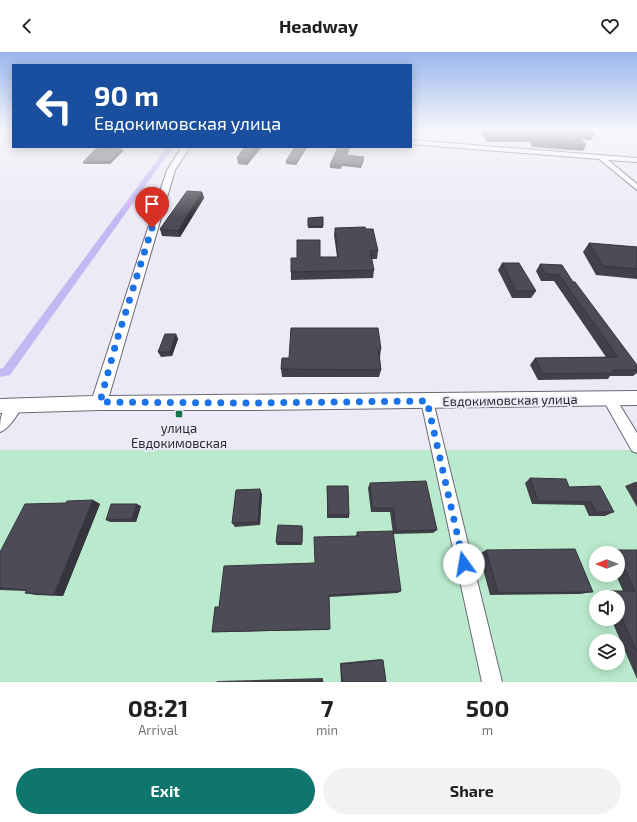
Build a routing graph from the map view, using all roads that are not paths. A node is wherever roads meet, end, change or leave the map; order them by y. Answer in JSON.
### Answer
{"nodes":[{"id":1,"x":179,"y":158,"type":"edge"},
{"id":2,"x":602,"y":158,"type":"edge"},
{"id":3,"x":609,"y":158,"type":"edge"},
{"id":4,"x":637,"y":160,"type":"edge"},
{"id":5,"x":637,"y":188,"type":"edge"},
{"id":6,"x":608,"y":398,"type":"junction"},
{"id":7,"x":637,"y":398,"type":"edge"},
{"id":8,"x":427,"y":401,"type":"junction"},
{"id":9,"x":100,"y":402,"type":"junction"},
{"id":10,"x":7,"y":407,"type":"edge"},
{"id":11,"x":0,"y":426,"type":"edge"},
{"id":12,"x":637,"y":446,"type":"edge"},
{"id":13,"x":492,"y":682,"type":"edge"}],
"edges":[{"from":1,"to":9,"type":"main road"},
{"from":2,"to":5,"type":"street"},
{"from":3,"to":4,"type":"street"},
{"from":6,"to":7,"type":"main road","name":"Евдокимовская улица"},
{"from":6,"to":8,"type":"main road","name":"Евдокимовская улица"},
{"from":6,"to":12,"type":"street"},
{"from":8,"to":9,"type":"main road","name":"Евдокимовская улица"},
{"from":8,"to":13,"type":"street"},
{"from":9,"to":10,"type":"main road","name":"Евдокимовская улица"},
{"from":10,"to":11,"type":"street"}]}
